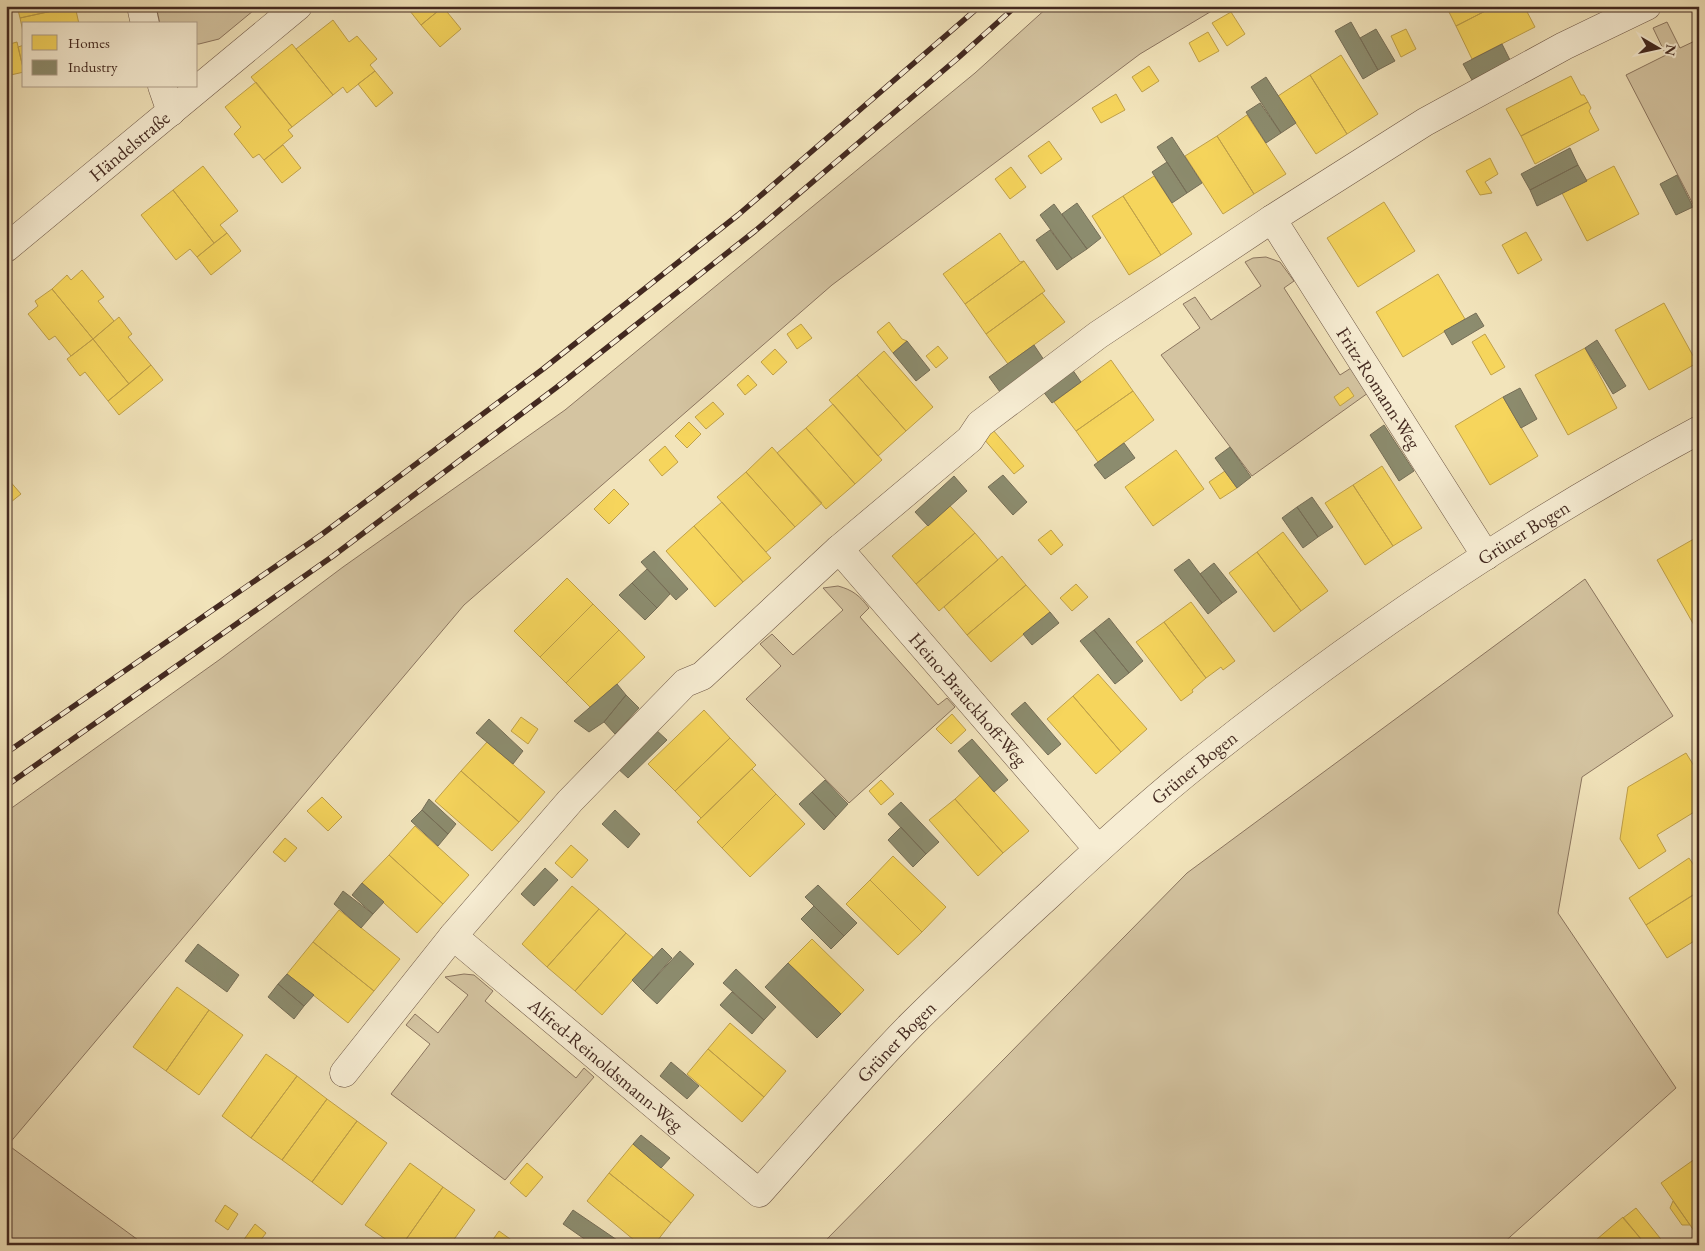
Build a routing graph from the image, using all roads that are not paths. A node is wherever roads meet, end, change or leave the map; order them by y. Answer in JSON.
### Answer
{"nodes":[{"id":1,"x":141,"y":6,"type":"edge"},
{"id":2,"x":298,"y":6,"type":"edge"},
{"id":3,"x":1647,"y":6,"type":"edge"},
{"id":4,"x":145,"y":22,"type":"edge"},
{"id":5,"x":163,"y":88,"type":"edge"},
{"id":6,"x":171,"y":112,"type":"junction"},
{"id":7,"x":1272,"y":219,"type":"junction"},
{"id":8,"x":6,"y":248,"type":"edge"},
{"id":9,"x":1699,"y":430,"type":"edge"},
{"id":10,"x":839,"y":548,"type":"junction"},
{"id":11,"x":1486,"y":556,"type":"junction"},
{"id":12,"x":1098,"y":849,"type":"junction"},
{"id":13,"x":453,"y":936,"type":"junction"},
{"id":14,"x":344,"y":1072,"type":"dead end"},
{"id":15,"x":760,"y":1193,"type":"joint"}],
"edges":[{"from":1,"to":4,"type":"street"},
{"from":2,"to":6,"type":"street","name":"Händelstraße"},
{"from":3,"to":7,"type":"street"},
{"from":5,"to":6,"type":"street"},
{"from":6,"to":8,"type":"street","name":"Händelstraße"},
{"from":7,"to":10,"type":"street"},
{"from":7,"to":11,"type":"street","name":"Fritz-Romann-Weg"},
{"from":9,"to":11,"type":"street","name":"Grüner Bogen"},
{"from":10,"to":12,"type":"street","name":"Heino-Brauckhoff-Weg"},
{"from":10,"to":13,"type":"street"},
{"from":11,"to":12,"type":"street","name":"Grüner Bogen"},
{"from":12,"to":15,"type":"street","name":"Grüner Bogen"},
{"from":13,"to":14,"type":"street"},
{"from":13,"to":15,"type":"street","name":"Alfred-Reinoldsmann-Weg"}]}
